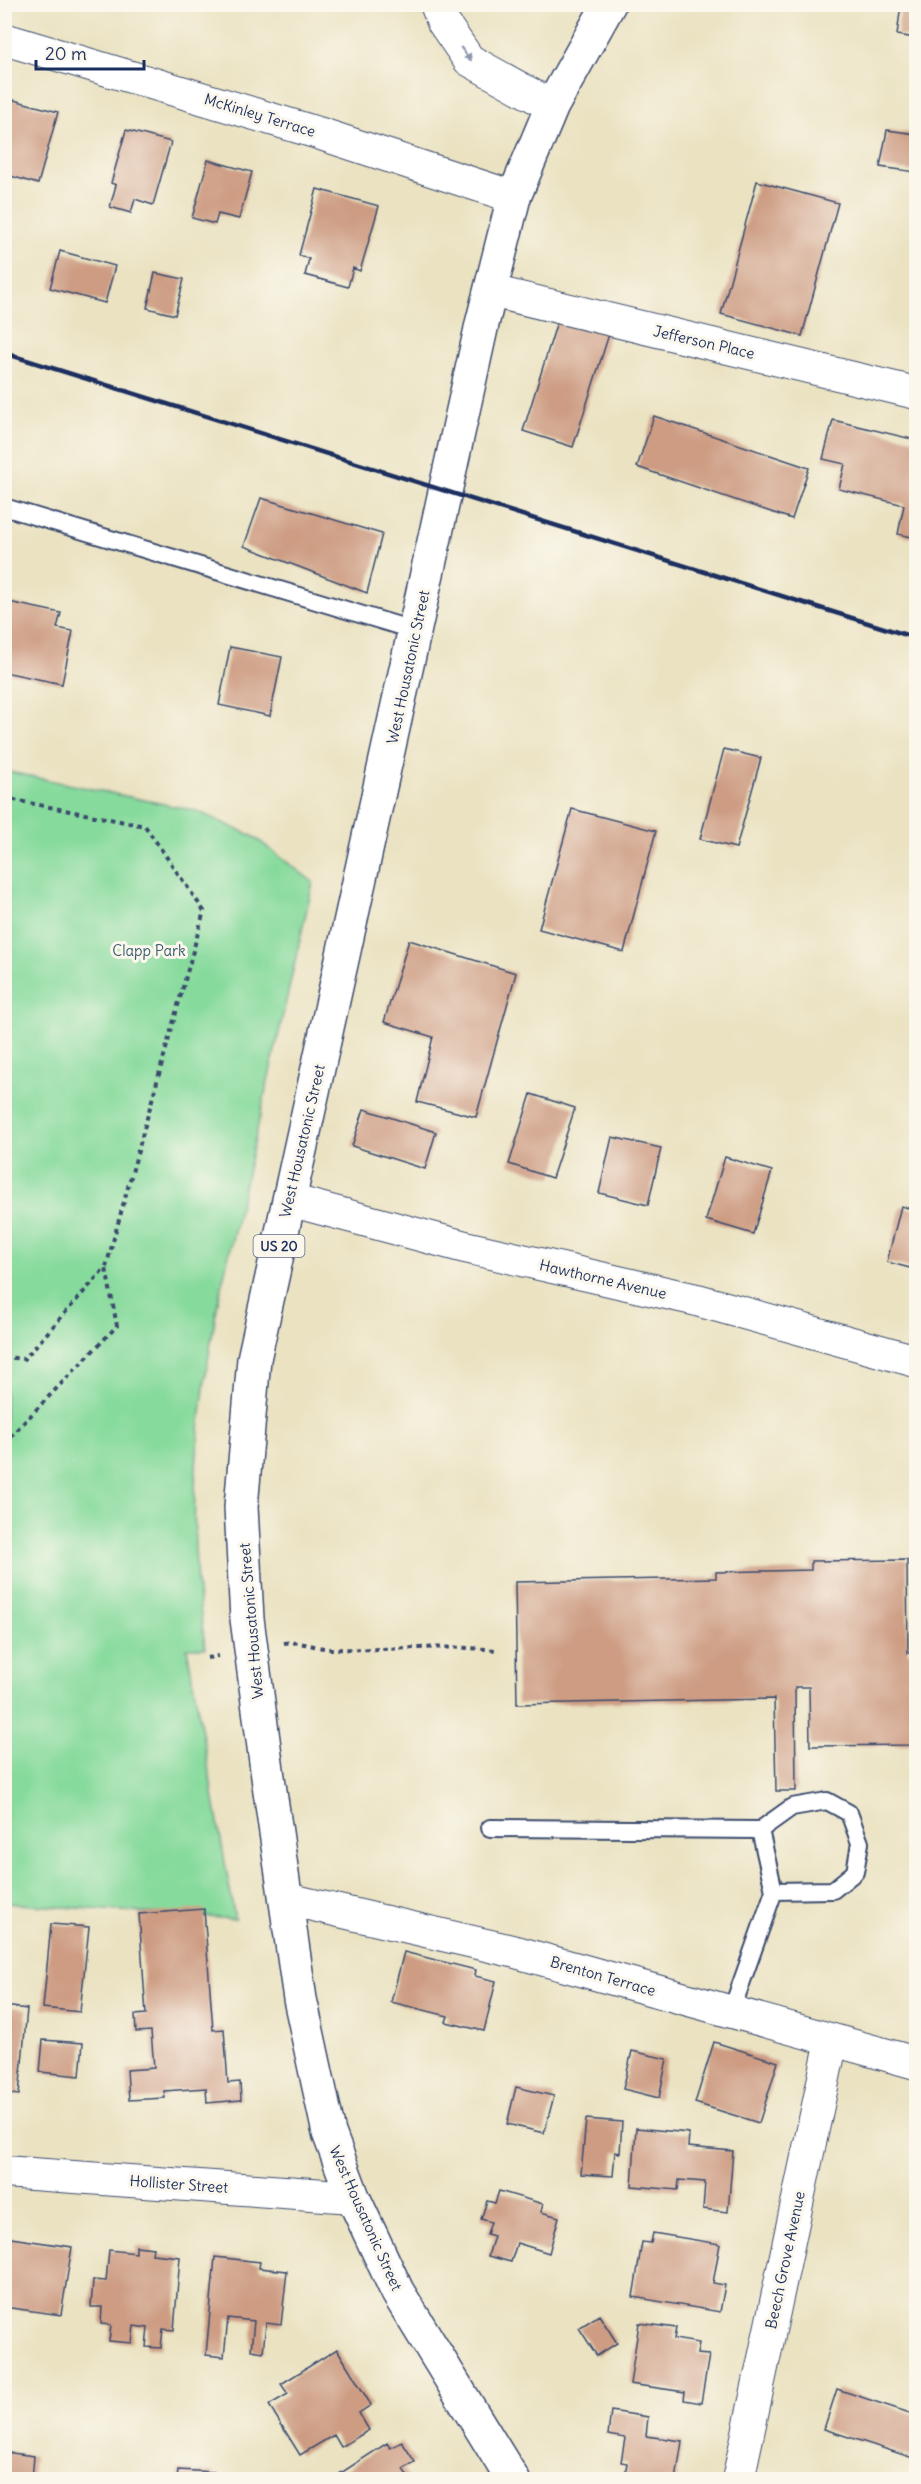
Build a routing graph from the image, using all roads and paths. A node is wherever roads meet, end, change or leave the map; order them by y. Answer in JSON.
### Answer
{"nodes":[{"id":1,"x":436,"y":4,"type":"edge"},
{"id":2,"x":609,"y":4,"type":"edge"},
{"id":3,"x":4,"y":39,"type":"edge"},
{"id":4,"x":552,"y":106,"type":"junction"},
{"id":5,"x":514,"y":197,"type":"junction"},
{"id":6,"x":491,"y":291,"type":"junction"},
{"id":7,"x":916,"y":393,"type":"edge"},
{"id":8,"x":4,"y":507,"type":"edge"},
{"id":9,"x":416,"y":631,"type":"junction"},
{"id":10,"x":4,"y":798,"type":"edge"},
{"id":11,"x":289,"y":1200,"type":"junction"},
{"id":12,"x":106,"y":1267,"type":"junction"},
{"id":13,"x":4,"y":1357,"type":"edge"},
{"id":14,"x":916,"y":1360,"type":"edge"},
{"id":15,"x":4,"y":1443,"type":"edge"},
{"id":16,"x":251,"y":1649,"type":"junction"},
{"id":17,"x":496,"y":1650,"type":"dead end"},
{"id":18,"x":207,"y":1658,"type":"dead end"},
{"id":19,"x":490,"y":1828,"type":"dead end"},
{"id":20,"x":760,"y":1830,"type":"junction"},
{"id":21,"x":774,"y":1891,"type":"junction"},
{"id":22,"x":287,"y":1899,"type":"junction"},
{"id":23,"x":731,"y":2012,"type":"junction"},
{"id":24,"x":832,"y":2040,"type":"junction"},
{"id":25,"x":916,"y":2063,"type":"edge"},
{"id":26,"x":4,"y":2172,"type":"edge"},
{"id":27,"x":353,"y":2197,"type":"junction"},
{"id":28,"x":513,"y":2480,"type":"edge"},
{"id":29,"x":738,"y":2480,"type":"edge"}],
"edges":[{"from":1,"to":4,"type":"street","one_way":true},
{"from":2,"to":4,"type":"highway","name":"West Housatonic Street","number":"US 20"},
{"from":3,"to":5,"type":"street","name":"McKinley Terrace"},
{"from":4,"to":5,"type":"highway","name":"West Housatonic Street","number":"US 20"},
{"from":5,"to":6,"type":"highway","name":"West Housatonic Street","number":"US 20"},
{"from":6,"to":7,"type":"street","name":"Jefferson Place"},
{"from":6,"to":9,"type":"highway","name":"West Housatonic Street","number":"US 20"},
{"from":8,"to":9,"type":"lane"},
{"from":9,"to":11,"type":"highway","name":"West Housatonic Street","number":"US 20"},
{"from":10,"to":12,"type":"path"},
{"from":11,"to":14,"type":"street","name":"Hawthorne Avenue"},
{"from":11,"to":16,"type":"highway","name":"West Housatonic Street","number":"US 20"},
{"from":12,"to":13,"type":"path"},
{"from":12,"to":15,"type":"path"},
{"from":16,"to":17,"type":"path"},
{"from":16,"to":18,"type":"path"},
{"from":16,"to":22,"type":"highway","name":"West Housatonic Street","number":"US 20"},
{"from":19,"to":20,"type":"lane"},
{"from":20,"to":21,"type":"lane"},
{"from":20,"to":21,"type":"lane"},
{"from":21,"to":23,"type":"lane"},
{"from":22,"to":23,"type":"street","name":"Brenton Terrace"},
{"from":22,"to":27,"type":"highway","name":"West Housatonic Street","number":"US 20"},
{"from":23,"to":24,"type":"street","name":"Brenton Terrace"},
{"from":24,"to":25,"type":"street","name":"Brenton Terrace"},
{"from":24,"to":29,"type":"street","name":"Beech Grove Avenue"},
{"from":26,"to":27,"type":"street","name":"Hollister Street"},
{"from":27,"to":28,"type":"highway","name":"West Housatonic Street","number":"US 20"}]}
